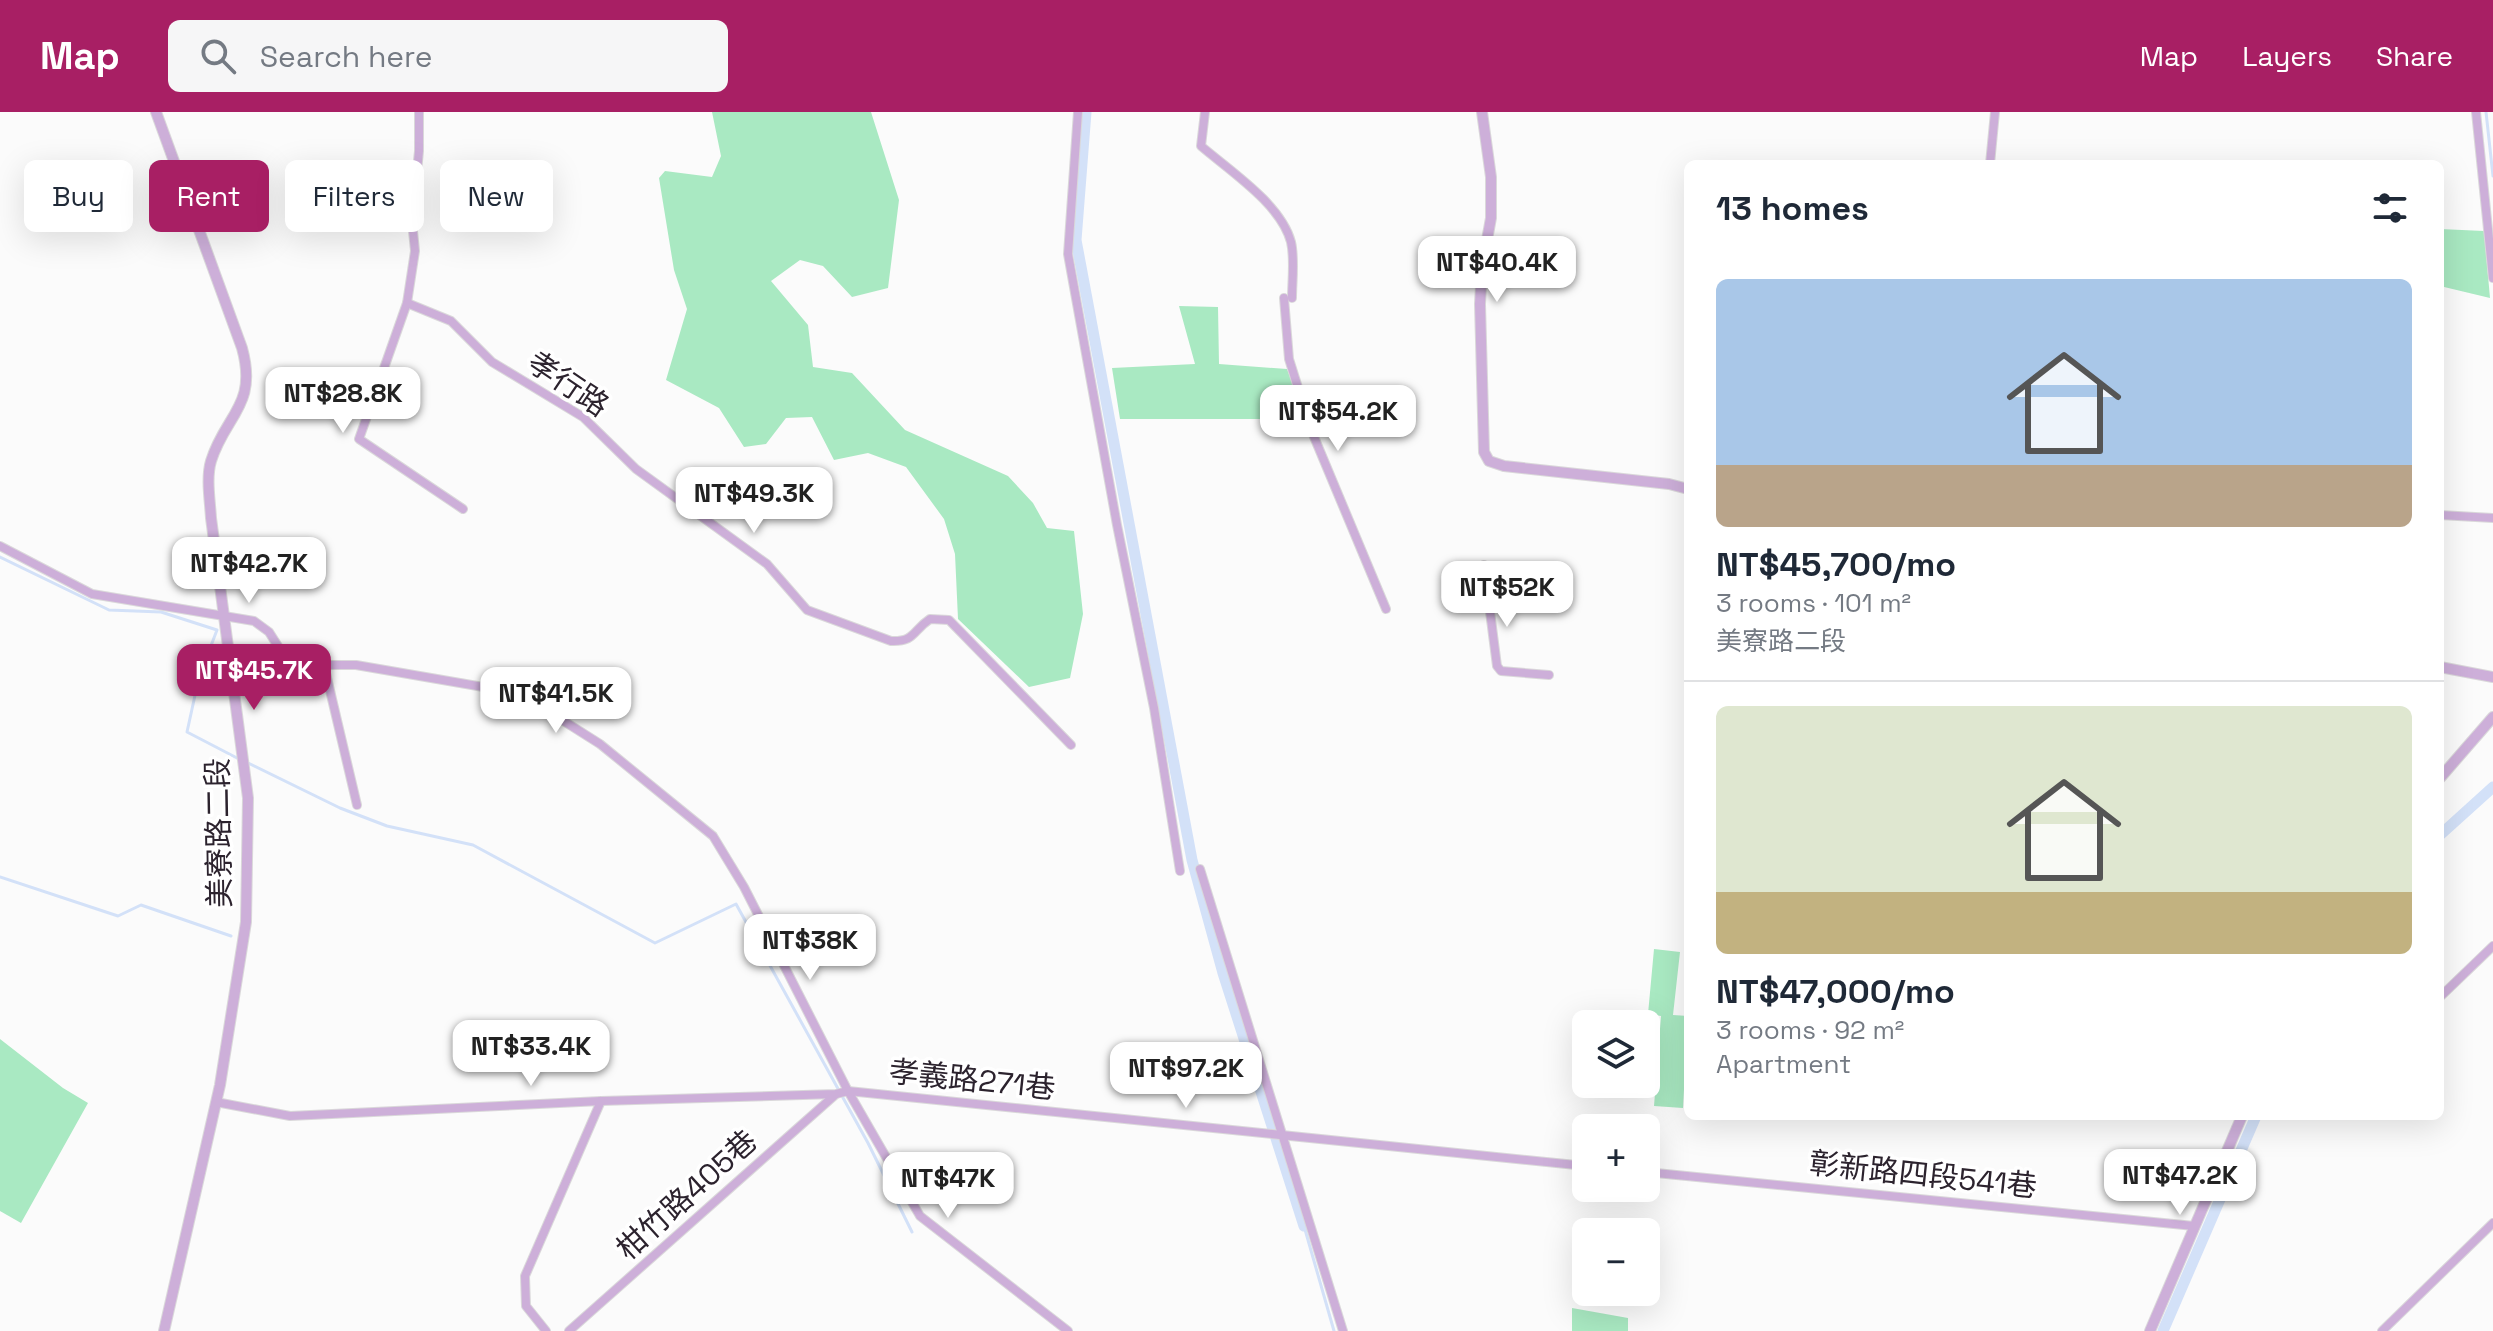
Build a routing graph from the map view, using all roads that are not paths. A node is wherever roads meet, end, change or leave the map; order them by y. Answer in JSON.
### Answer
{"nodes":[{"id":1,"x":156,"y":112,"type":"edge"},
{"id":2,"x":419,"y":112,"type":"edge"},
{"id":3,"x":1078,"y":112,"type":"edge"},
{"id":4,"x":1205,"y":112,"type":"edge"},
{"id":5,"x":1482,"y":112,"type":"edge"},
{"id":6,"x":1995,"y":112,"type":"edge"},
{"id":7,"x":2476,"y":112,"type":"edge"},
{"id":8,"x":1990,"y":160,"type":"edge"},
{"id":9,"x":2493,"y":278,"type":"edge"},
{"id":10,"x":407,"y":303,"type":"junction"},
{"id":11,"x":1684,"y":488,"type":"edge"},
{"id":12,"x":463,"y":509,"type":"dead end"},
{"id":13,"x":2444,"y":515,"type":"edge"},
{"id":14,"x":2493,"y":518,"type":"edge"},
{"id":15,"x":0,"y":546,"type":"edge"},
{"id":16,"x":1484,"y":565,"type":"dead end"},
{"id":17,"x":1386,"y":609,"type":"dead end"},
{"id":18,"x":224,"y":617,"type":"junction"},
{"id":19,"x":324,"y":665,"type":"junction"},
{"id":20,"x":2444,"y":668,"type":"edge"},
{"id":21,"x":1549,"y":675,"type":"dead end"},
{"id":22,"x":2493,"y":677,"type":"edge"},
{"id":23,"x":2493,"y":717,"type":"edge"},
{"id":24,"x":1071,"y":745,"type":"dead end"},
{"id":25,"x":2444,"y":773,"type":"edge"},
{"id":26,"x":357,"y":805,"type":"dead end"},
{"id":27,"x":1200,"y":869,"type":"dead end"},
{"id":28,"x":1180,"y":871,"type":"dead end"},
{"id":29,"x":2493,"y":946,"type":"edge"},
{"id":30,"x":2444,"y":993,"type":"edge"},
{"id":31,"x":848,"y":1091,"type":"junction"},
{"id":32,"x":836,"y":1094,"type":"junction"},
{"id":33,"x":601,"y":1101,"type":"junction"},
{"id":34,"x":216,"y":1102,"type":"junction"},
{"id":35,"x":2240,"y":1120,"type":"edge"},
{"id":36,"x":1283,"y":1136,"type":"junction"},
{"id":37,"x":1572,"y":1164,"type":"edge"},
{"id":38,"x":1660,"y":1173,"type":"edge"},
{"id":39,"x":2493,"y":1223,"type":"edge"},
{"id":40,"x":2194,"y":1226,"type":"junction"},
{"id":41,"x":164,"y":1331,"type":"edge"},
{"id":42,"x":546,"y":1331,"type":"edge"},
{"id":43,"x":569,"y":1331,"type":"edge"},
{"id":44,"x":1068,"y":1331,"type":"edge"},
{"id":45,"x":1343,"y":1331,"type":"edge"},
{"id":46,"x":2150,"y":1331,"type":"edge"},
{"id":47,"x":2382,"y":1331,"type":"edge"}],
"edges":[{"from":1,"to":18,"type":"street","name":"美寮路二段"},
{"from":2,"to":10,"type":"street"},
{"from":3,"to":28,"type":"street"},
{"from":4,"to":17,"type":"street"},
{"from":5,"to":11,"type":"street"},
{"from":6,"to":8,"type":"street"},
{"from":7,"to":9,"type":"street"},
{"from":10,"to":12,"type":"street"},
{"from":10,"to":24,"type":"street","name":"孝行路"},
{"from":13,"to":14,"type":"street"},
{"from":15,"to":18,"type":"street"},
{"from":16,"to":21,"type":"street"},
{"from":18,"to":19,"type":"street"},
{"from":18,"to":34,"type":"street","name":"美寮路二段"},
{"from":19,"to":26,"type":"street"},
{"from":19,"to":31,"type":"street"},
{"from":20,"to":22,"type":"street"},
{"from":23,"to":25,"type":"street"},
{"from":27,"to":36,"type":"street"},
{"from":29,"to":30,"type":"street"},
{"from":31,"to":32,"type":"street","name":"孝義路271巷"},
{"from":31,"to":36,"type":"street","name":"孝義路271巷"},
{"from":31,"to":44,"type":"street"},
{"from":32,"to":33,"type":"street","name":"孝義路271巷"},
{"from":32,"to":43,"type":"street","name":"柑竹路405巷"},
{"from":33,"to":34,"type":"street","name":"孝義路271巷"},
{"from":33,"to":42,"type":"street"},
{"from":34,"to":41,"type":"street","name":"美寮路二段"},
{"from":35,"to":40,"type":"street"},
{"from":36,"to":37,"type":"street","name":"孝義路271巷"},
{"from":36,"to":45,"type":"street"},
{"from":38,"to":40,"type":"street","name":"彰新路四段541巷"},
{"from":39,"to":47,"type":"street"},
{"from":40,"to":46,"type":"street"}]}
